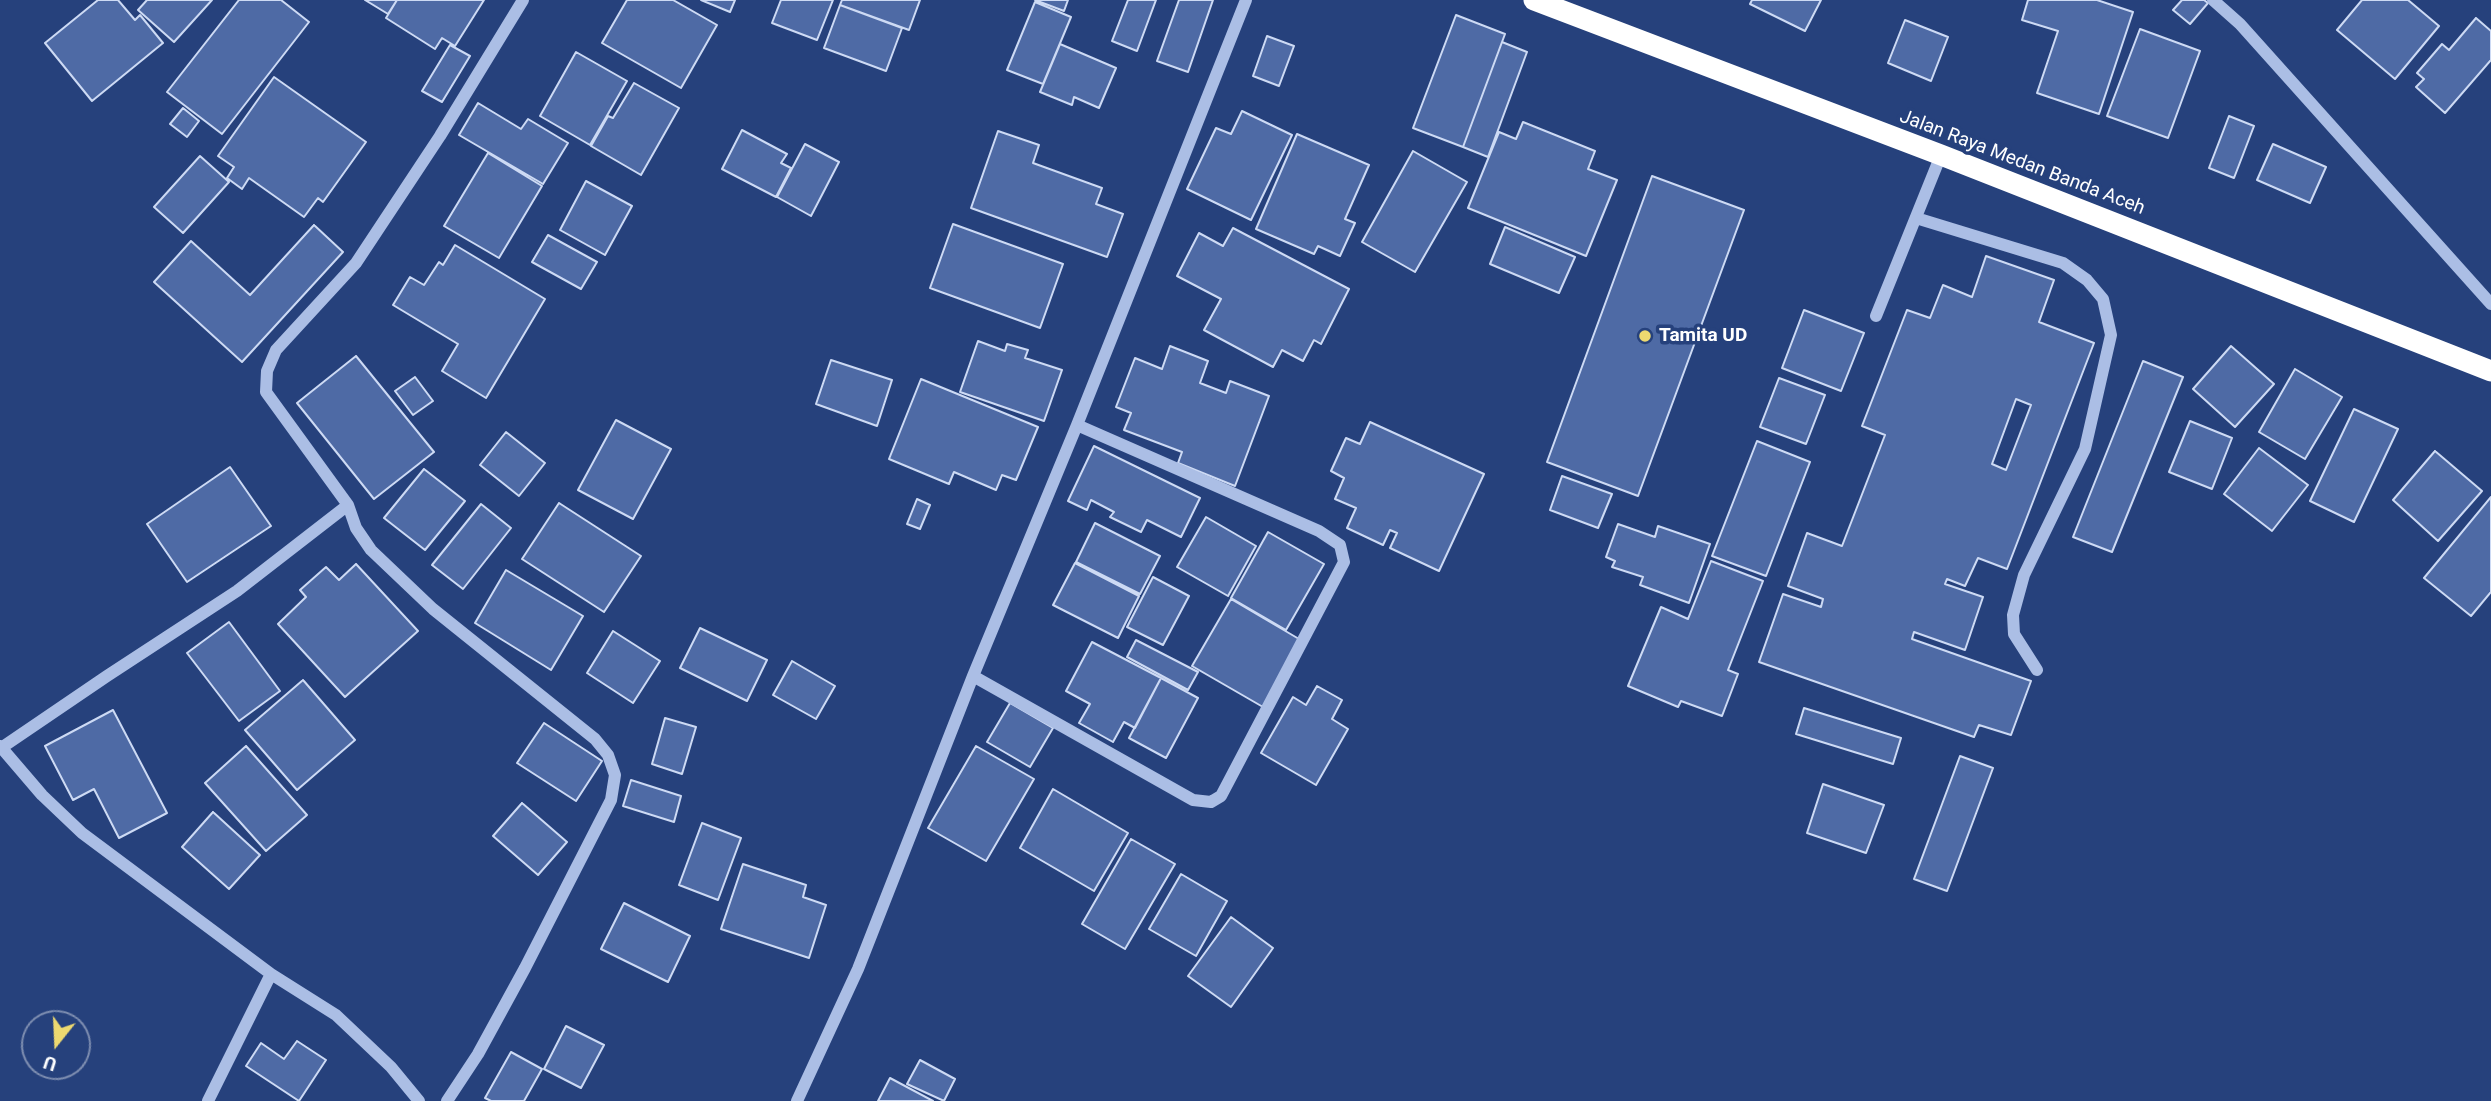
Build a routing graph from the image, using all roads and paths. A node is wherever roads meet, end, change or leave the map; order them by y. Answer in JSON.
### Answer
{"nodes":[{"id":1,"x":523,"y":0,"type":"edge"},
{"id":2,"x":1246,"y":0,"type":"edge"},
{"id":3,"x":1534,"y":0,"type":"edge"},
{"id":4,"x":2213,"y":0,"type":"edge"},
{"id":5,"x":1941,"y":155,"type":"junction"},
{"id":6,"x":1916,"y":218,"type":"junction"},
{"id":7,"x":2491,"y":304,"type":"edge"},
{"id":8,"x":1876,"y":316,"type":"dead end"},
{"id":9,"x":2491,"y":371,"type":"edge"},
{"id":10,"x":1077,"y":425,"type":"junction"},
{"id":11,"x":348,"y":505,"type":"junction"},
{"id":12,"x":2038,"y":670,"type":"dead end"},
{"id":13,"x":973,"y":676,"type":"junction"},
{"id":14,"x":1,"y":747,"type":"edge"},
{"id":15,"x":271,"y":974,"type":"junction"},
{"id":16,"x":208,"y":1101,"type":"edge"},
{"id":17,"x":419,"y":1101,"type":"edge"},
{"id":18,"x":447,"y":1101,"type":"edge"},
{"id":19,"x":797,"y":1101,"type":"edge"}],
"edges":[{"from":1,"to":11,"type":"street"},
{"from":2,"to":10,"type":"street"},
{"from":3,"to":5,"type":"highway","name":"Jalan Raya Medan Banda Aceh"},
{"from":4,"to":7,"type":"street"},
{"from":5,"to":6,"type":"street"},
{"from":5,"to":9,"type":"highway","name":"Jalan Raya Medan Banda Aceh"},
{"from":6,"to":8,"type":"street"},
{"from":6,"to":12,"type":"street"},
{"from":10,"to":13,"type":"street"},
{"from":10,"to":13,"type":"street"},
{"from":11,"to":14,"type":"street"},
{"from":11,"to":18,"type":"street"},
{"from":13,"to":19,"type":"street"},
{"from":14,"to":15,"type":"street"},
{"from":15,"to":16,"type":"street"},
{"from":15,"to":17,"type":"street"}]}
